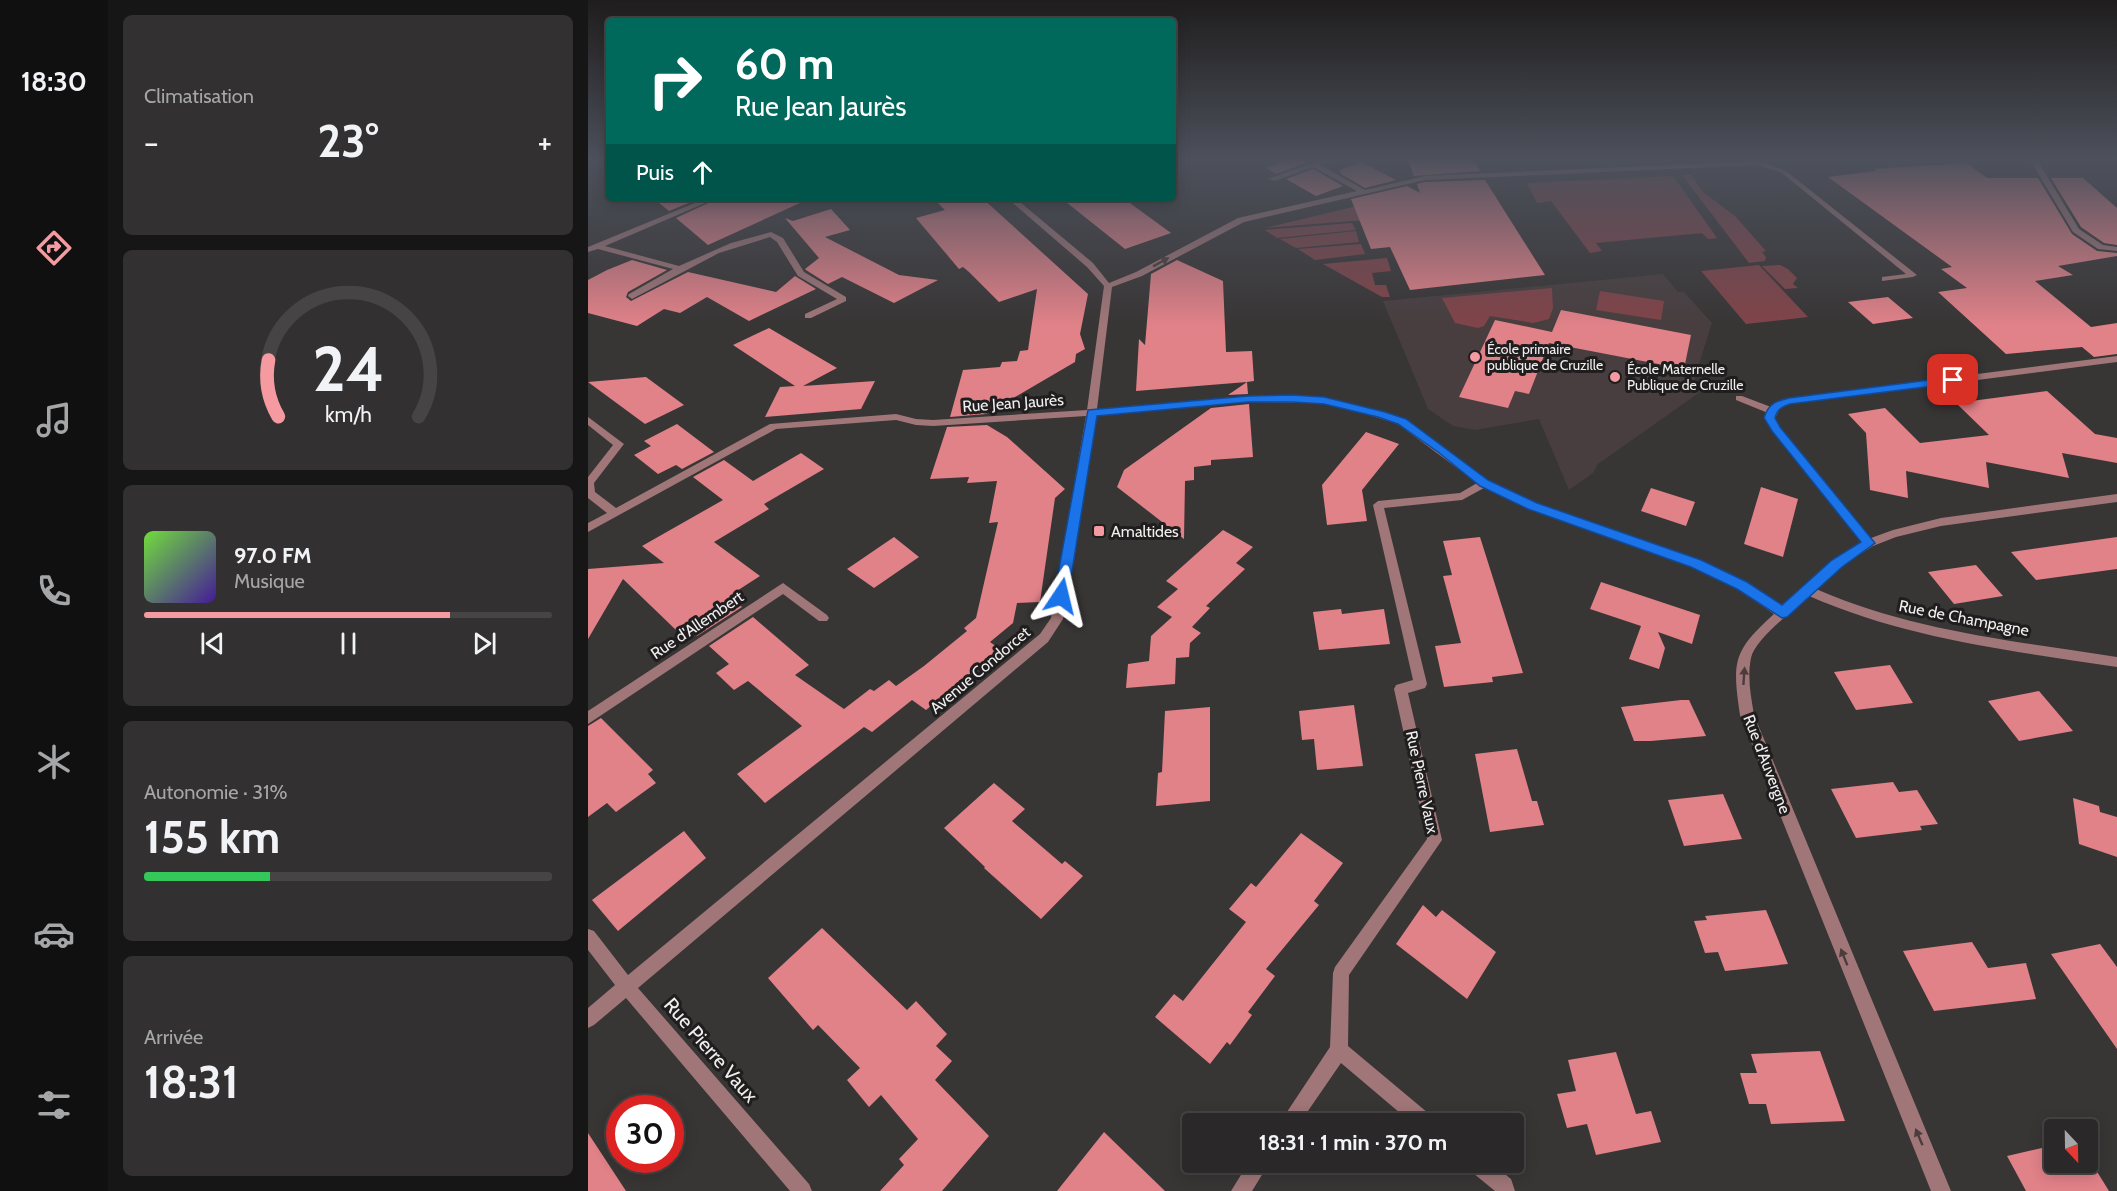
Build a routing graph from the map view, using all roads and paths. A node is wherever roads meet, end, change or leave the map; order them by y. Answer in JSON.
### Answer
{"nodes":[{"id":1,"x":675,"y":214,"type":"edge"},
{"id":2,"x":1030,"y":214,"type":"edge"},
{"id":3,"x":1269,"y":214,"type":"edge"},
{"id":4,"x":1837,"y":214,"type":"edge"},
{"id":5,"x":2066,"y":214,"type":"edge"},
{"id":6,"x":597,"y":246,"type":"junction"},
{"id":7,"x":2101,"y":247,"type":"junction"},
{"id":8,"x":2117,"y":249,"type":"edge"},
{"id":9,"x":588,"y":250,"type":"edge"},
{"id":10,"x":2117,"y":259,"type":"edge"},
{"id":11,"x":677,"y":268,"type":"junction"},
{"id":12,"x":1885,"y":279,"type":"dead end"},
{"id":13,"x":1108,"y":286,"type":"junction"},
{"id":14,"x":632,"y":296,"type":"dead end"},
{"id":15,"x":808,"y":316,"type":"dead end"},
{"id":16,"x":2117,"y":359,"type":"edge"},
{"id":17,"x":1739,"y":398,"type":"dead end"},
{"id":18,"x":1771,"y":411,"type":"junction"},
{"id":19,"x":1092,"y":413,"type":"junction"},
{"id":20,"x":588,"y":420,"type":"edge"},
{"id":21,"x":1484,"y":483,"type":"junction"},
{"id":22,"x":2117,"y":498,"type":"edge"},
{"id":23,"x":614,"y":512,"type":"junction"},
{"id":24,"x":588,"y":528,"type":"edge"},
{"id":25,"x":1869,"y":543,"type":"junction"},
{"id":26,"x":1809,"y":591,"type":"junction"},
{"id":27,"x":1782,"y":613,"type":"junction"},
{"id":28,"x":823,"y":618,"type":"dead end"},
{"id":29,"x":2117,"y":662,"type":"edge"},
{"id":30,"x":588,"y":718,"type":"edge"},
{"id":31,"x":588,"y":937,"type":"edge"},
{"id":32,"x":626,"y":986,"type":"junction"},
{"id":33,"x":588,"y":1019,"type":"edge"},
{"id":34,"x":1339,"y":1050,"type":"junction"},
{"id":35,"x":1296,"y":1113,"type":"edge"},
{"id":36,"x":1415,"y":1113,"type":"edge"},
{"id":37,"x":1253,"y":1173,"type":"edge"},
{"id":38,"x":1488,"y":1173,"type":"edge"},
{"id":39,"x":802,"y":1191,"type":"edge"},
{"id":40,"x":1241,"y":1191,"type":"edge"},
{"id":41,"x":1505,"y":1191,"type":"edge"},
{"id":42,"x":1941,"y":1191,"type":"edge"}],
"edges":[{"from":1,"to":6,"type":"street"},
{"from":2,"to":13,"type":"street"},
{"from":13,"to":3,"type":"street","one_way":true},
{"from":4,"to":12,"type":"street"},
{"from":5,"to":7,"type":"street"},
{"from":6,"to":9,"type":"street"},
{"from":6,"to":11,"type":"street"},
{"from":7,"to":8,"type":"street"},
{"from":7,"to":10,"type":"street"},
{"from":11,"to":14,"type":"street"},
{"from":11,"to":15,"type":"street"},
{"from":13,"to":19,"type":"street","name":"Avenue Condorcet"},
{"from":16,"to":18,"type":"street"},
{"from":17,"to":18,"type":"street"},
{"from":18,"to":25,"type":"street"},
{"from":19,"to":21,"type":"street","name":"Rue Jean Jaurès"},
{"from":19,"to":23,"type":"street","name":"Rue Jean Jaurès"},
{"from":19,"to":32,"type":"street","name":"Avenue Condorcet"},
{"from":20,"to":23,"type":"street"},
{"from":21,"to":27,"type":"street"},
{"from":21,"to":34,"type":"street","name":"Rue Pierre Vaux"},
{"from":22,"to":25,"type":"street","name":"Rue d'Auvergne"},
{"from":23,"to":24,"type":"street"},
{"from":25,"to":26,"type":"street","name":"Rue d'Auvergne"},
{"from":26,"to":27,"type":"street","name":"Rue d'Auvergne"},
{"from":26,"to":29,"type":"street","name":"Rue de Champagne"},
{"from":42,"to":27,"type":"street","name":"Rue d'Auvergne","one_way":true},
{"from":28,"to":30,"type":"street","name":"Rue d'Allembert"},
{"from":31,"to":32,"type":"street","name":"Rue Pierre Vaux"},
{"from":32,"to":33,"type":"street","name":"Avenue Condorcet"},
{"from":32,"to":39,"type":"street","name":"Rue Pierre Vaux"},
{"from":34,"to":35,"type":"street"},
{"from":34,"to":36,"type":"street"},
{"from":37,"to":40,"type":"street"},
{"from":38,"to":41,"type":"street"}]}
